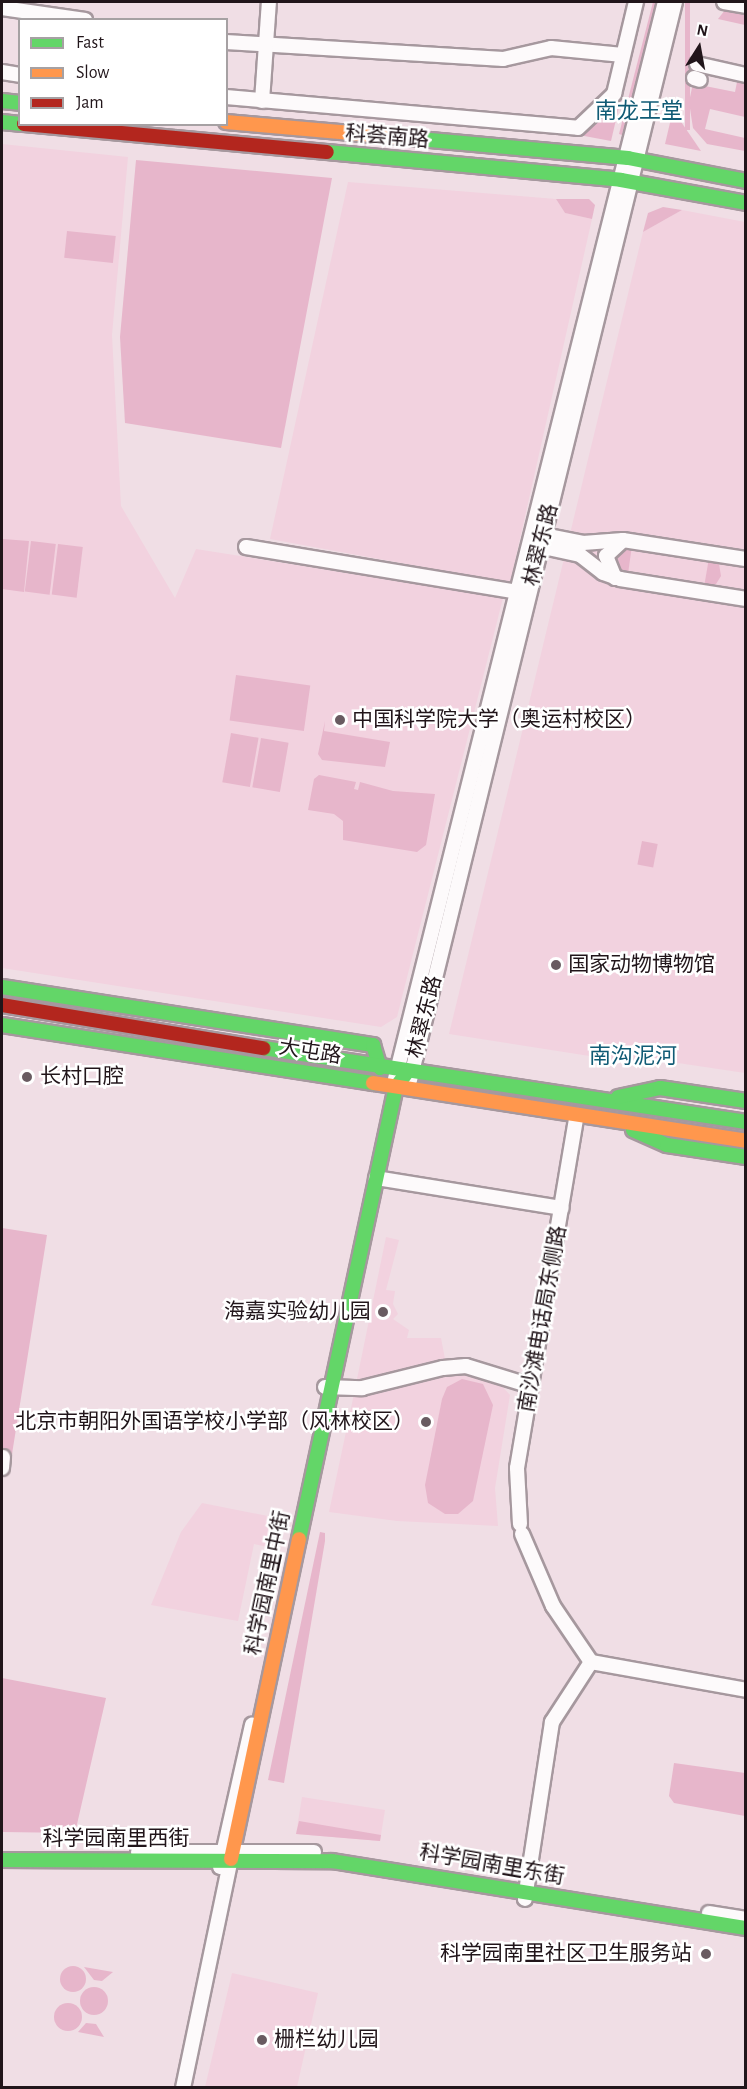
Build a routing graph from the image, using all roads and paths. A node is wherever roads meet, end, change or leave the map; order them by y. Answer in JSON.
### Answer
{"nodes":[{"id":1,"x":269,"y":2,"type":"edge"},
{"id":2,"x":636,"y":2,"type":"edge"},
{"id":3,"x":665,"y":2,"type":"edge"},
{"id":4,"x":675,"y":2,"type":"edge"},
{"id":5,"x":724,"y":2,"type":"edge"},
{"id":6,"x":746,"y":6,"type":"edge"},
{"id":7,"x":2,"y":8,"type":"edge"},
{"id":8,"x":71,"y":18,"type":"edge"},
{"id":9,"x":228,"y":42,"type":"edge"},
{"id":10,"x":623,"y":55,"type":"junction"},
{"id":11,"x":697,"y":64,"type":"dead end"},
{"id":12,"x":2,"y":72,"type":"edge"},
{"id":13,"x":18,"y":75,"type":"edge"},
{"id":14,"x":746,"y":75,"type":"edge"},
{"id":15,"x":228,"y":98,"type":"edge"},
{"id":16,"x":262,"y":100,"type":"junction"},
{"id":17,"x":2,"y":101,"type":"edge"},
{"id":18,"x":18,"y":103,"type":"edge"},
{"id":19,"x":2,"y":122,"type":"edge"},
{"id":20,"x":228,"y":122,"type":"edge"},
{"id":21,"x":18,"y":124,"type":"edge"},
{"id":22,"x":50,"y":126,"type":"edge"},
{"id":23,"x":627,"y":170,"type":"junction"},
{"id":24,"x":746,"y":181,"type":"edge"},
{"id":25,"x":746,"y":193,"type":"edge"},
{"id":26,"x":746,"y":203,"type":"edge"},
{"id":27,"x":537,"y":540,"type":"junction"},
{"id":28,"x":624,"y":540,"type":"junction"},
{"id":29,"x":246,"y":547,"type":"dead end"},
{"id":30,"x":746,"y":559,"type":"edge"},
{"id":31,"x":615,"y":578,"type":"junction"},
{"id":32,"x":517,"y":592,"type":"junction"},
{"id":33,"x":746,"y":599,"type":"edge"},
{"id":34,"x":2,"y":987,"type":"edge"},
{"id":35,"x":2,"y":1005,"type":"edge"},
{"id":36,"x":2,"y":1025,"type":"edge"},
{"id":37,"x":398,"y":1069,"type":"junction"},
{"id":38,"x":398,"y":1087,"type":"junction"},
{"id":39,"x":607,"y":1100,"type":"junction"},
{"id":40,"x":746,"y":1101,"type":"edge"},
{"id":41,"x":578,"y":1115,"type":"junction"},
{"id":42,"x":612,"y":1120,"type":"junction"},
{"id":43,"x":746,"y":1122,"type":"edge"},
{"id":44,"x":746,"y":1141,"type":"edge"},
{"id":45,"x":746,"y":1157,"type":"edge"},
{"id":46,"x":379,"y":1179,"type":"junction"},
{"id":47,"x":562,"y":1208,"type":"junction"},
{"id":48,"x":531,"y":1386,"type":"junction"},
{"id":49,"x":331,"y":1388,"type":"junction"},
{"id":50,"x":591,"y":1662,"type":"junction"},
{"id":51,"x":746,"y":1690,"type":"edge"},
{"id":52,"x":2,"y":1853,"type":"edge"},
{"id":53,"x":229,"y":1859,"type":"junction"},
{"id":54,"x":2,"y":1860,"type":"edge"},
{"id":55,"x":2,"y":1868,"type":"edge"},
{"id":56,"x":526,"y":1892,"type":"junction"},
{"id":57,"x":746,"y":1919,"type":"edge"},
{"id":58,"x":746,"y":1928,"type":"edge"},
{"id":59,"x":746,"y":1935,"type":"edge"},
{"id":60,"x":183,"y":2088,"type":"edge"}],
"edges":[{"from":1,"to":16,"type":"street"},
{"from":2,"to":10,"type":"street"},
{"from":3,"to":23,"type":"street","name":"林翠东路"},
{"from":4,"to":23,"type":"street","name":"林翠东路"},
{"from":5,"to":6,"type":"street"},
{"from":7,"to":8,"type":"street"},
{"from":9,"to":10,"type":"street"},
{"from":10,"to":16,"type":"street"},
{"from":11,"to":14,"type":"street"},
{"from":12,"to":13,"type":"street"},
{"from":15,"to":16,"type":"street"},
{"from":17,"to":18,"type":"street"},
{"from":19,"to":21,"type":"street"},
{"from":20,"to":23,"type":"street","name":"科荟南路"},
{"from":22,"to":23,"type":"street","name":"科荟南路"},
{"from":23,"to":24,"type":"street","name":"科荟南路"},
{"from":23,"to":25,"type":"street"},
{"from":23,"to":26,"type":"street","name":"科荟南路"},
{"from":23,"to":27,"type":"street","name":"林翠东路"},
{"from":27,"to":28,"type":"street"},
{"from":27,"to":31,"type":"street"},
{"from":27,"to":32,"type":"street","name":"林翠东路"},
{"from":27,"to":37,"type":"street","name":"林翠东路"},
{"from":28,"to":30,"type":"street"},
{"from":28,"to":31,"type":"street"},
{"from":29,"to":32,"type":"street"},
{"from":31,"to":33,"type":"street"},
{"from":32,"to":37,"type":"street","name":"林翠东路"},
{"from":34,"to":37,"type":"street"},
{"from":35,"to":37,"type":"street","name":"大屯路"},
{"from":36,"to":38,"type":"street","name":"大屯路"},
{"from":37,"to":38,"type":"street"},
{"from":37,"to":39,"type":"street","name":"大屯路"},
{"from":38,"to":41,"type":"street","name":"大屯路"},
{"from":38,"to":46,"type":"street","name":"科学园南里中街"},
{"from":38,"to":49,"type":"street"},
{"from":39,"to":40,"type":"street","name":"大屯路"},
{"from":39,"to":43,"type":"street","name":"大屯路"},
{"from":41,"to":42,"type":"street","name":"大屯路"},
{"from":41,"to":47,"type":"street","name":"南沙滩电话局东侧路"},
{"from":42,"to":44,"type":"street","name":"大屯路"},
{"from":42,"to":45,"type":"street","name":"大屯路"},
{"from":46,"to":47,"type":"street"},
{"from":46,"to":49,"type":"street","name":"科学园南里中街"},
{"from":47,"to":48,"type":"street","name":"南沙滩电话局东侧路"},
{"from":48,"to":49,"type":"street"},
{"from":48,"to":50,"type":"street","name":"南沙滩电话局东侧路"},
{"from":49,"to":53,"type":"street","name":"科学园南里中街"},
{"from":50,"to":51,"type":"street"},
{"from":50,"to":56,"type":"street"},
{"from":52,"to":53,"type":"street"},
{"from":53,"to":54,"type":"street","name":"科学园南里西街"},
{"from":53,"to":55,"type":"street"},
{"from":53,"to":56,"type":"street","name":"科学园南里东街"},
{"from":53,"to":60,"type":"street","name":"科学园南里中街"},
{"from":56,"to":57,"type":"street"},
{"from":56,"to":58,"type":"street","name":"科学园南里东街"},
{"from":56,"to":59,"type":"street"}]}
